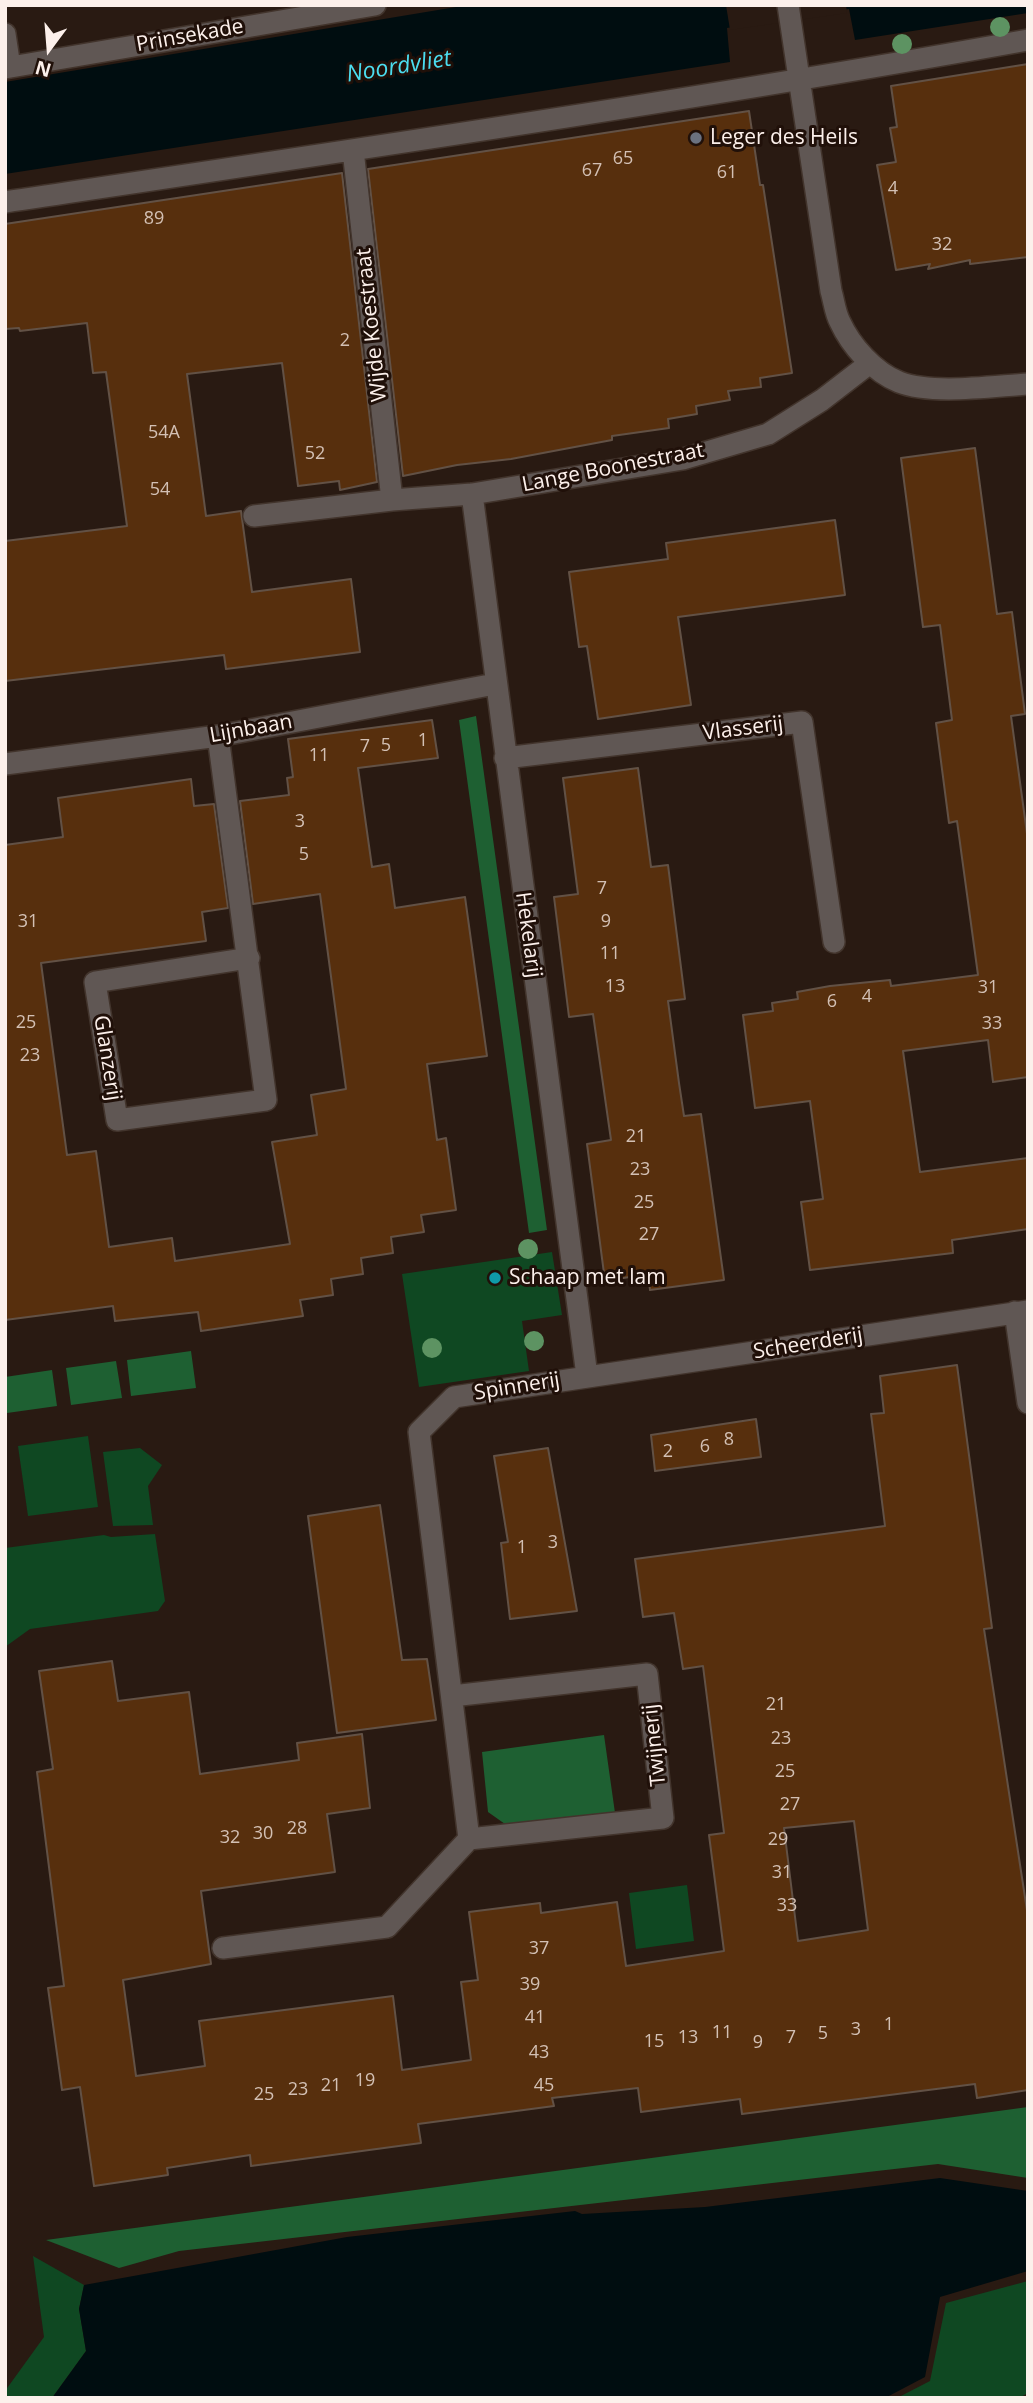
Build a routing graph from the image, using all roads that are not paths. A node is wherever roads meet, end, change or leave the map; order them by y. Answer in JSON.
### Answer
{"nodes":[{"id":1,"x":375,"y":5,"type":"edge"},
{"id":2,"x":790,"y":13,"type":"edge"},
{"id":3,"x":5,"y":34,"type":"edge"},
{"id":4,"x":1028,"y":40,"type":"edge"},
{"id":5,"x":8,"y":67,"type":"edge"},
{"id":6,"x":800,"y":79,"type":"junction"},
{"id":7,"x":353,"y":150,"type":"junction"},
{"id":8,"x":5,"y":202,"type":"edge"},
{"id":9,"x":870,"y":363,"type":"junction"},
{"id":10,"x":1028,"y":384,"type":"edge"},
{"id":11,"x":472,"y":494,"type":"junction"},
{"id":12,"x":392,"y":499,"type":"junction"},
{"id":13,"x":254,"y":516,"type":"dead end"},
{"id":14,"x":495,"y":684,"type":"junction"},
{"id":15,"x":218,"y":736,"type":"junction"},
{"id":16,"x":505,"y":758,"type":"junction"},
{"id":17,"x":5,"y":764,"type":"edge"},
{"id":18,"x":834,"y":942,"type":"dead end"},
{"id":19,"x":248,"y":957,"type":"junction"},
{"id":20,"x":1021,"y":1311,"type":"edge"},
{"id":21,"x":587,"y":1376,"type":"junction"},
{"id":22,"x":1028,"y":1403,"type":"edge"},
{"id":23,"x":452,"y":1696,"type":"junction"},
{"id":24,"x":469,"y":1839,"type":"junction"},
{"id":25,"x":223,"y":1948,"type":"dead end"}],
"edges":[{"from":1,"to":5,"type":"street","name":"Prinsekade"},
{"from":2,"to":6,"type":"street"},
{"from":3,"to":5,"type":"street"},
{"from":4,"to":6,"type":"street"},
{"from":6,"to":7,"type":"street"},
{"from":6,"to":9,"type":"street"},
{"from":7,"to":8,"type":"street"},
{"from":7,"to":12,"type":"street","name":"Wijde Koestraat"},
{"from":9,"to":10,"type":"street"},
{"from":9,"to":11,"type":"street","name":"Lange Boonestraat"},
{"from":11,"to":12,"type":"street","name":"Lange Boonestraat"},
{"from":11,"to":14,"type":"street","name":"Hekelarij"},
{"from":12,"to":13,"type":"street","name":"Lange Boonestraat"},
{"from":14,"to":15,"type":"street","name":"Lijnbaan"},
{"from":14,"to":16,"type":"street","name":"Hekelarij"},
{"from":15,"to":17,"type":"street","name":"Lijnbaan"},
{"from":15,"to":19,"type":"street","name":"Glanzerij"},
{"from":16,"to":18,"type":"street","name":"Vlasserij"},
{"from":16,"to":21,"type":"street","name":"Hekelarij"},
{"from":19,"to":19,"type":"street","name":"Glanzerij"},
{"from":20,"to":21,"type":"street","name":"Scheerderij"},
{"from":20,"to":22,"type":"street"},
{"from":21,"to":23,"type":"street","name":"Spinnerij"},
{"from":23,"to":24,"type":"street"},
{"from":23,"to":24,"type":"street","name":"Twijnerij"},
{"from":24,"to":25,"type":"street"}]}
